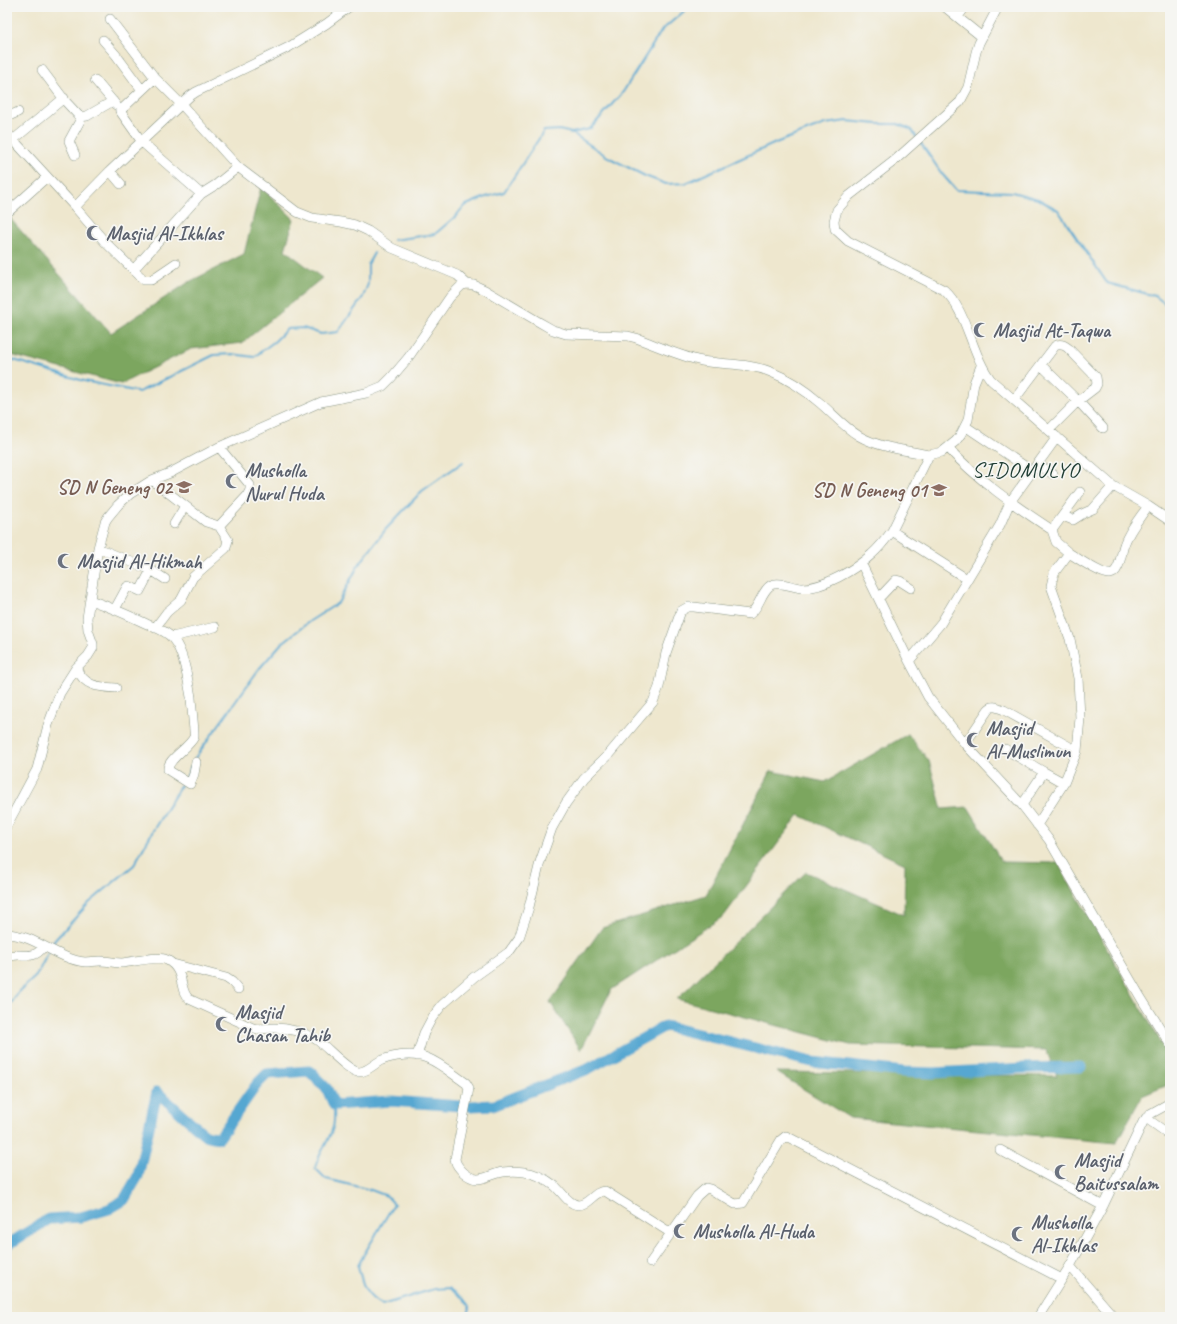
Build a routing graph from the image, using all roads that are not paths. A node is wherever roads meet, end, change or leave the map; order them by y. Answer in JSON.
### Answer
{"nodes":[{"id":1,"x":349,"y":7,"type":"edge"},
{"id":2,"x":945,"y":7,"type":"edge"},
{"id":3,"x":965,"y":7,"type":"edge"},
{"id":4,"x":998,"y":7,"type":"edge"},
{"id":5,"x":958,"y":17,"type":"junction"},
{"id":6,"x":110,"y":19,"type":"dead end"},
{"id":7,"x":982,"y":37,"type":"junction"},
{"id":8,"x":103,"y":40,"type":"dead end"},
{"id":9,"x":42,"y":70,"type":"dead end"},
{"id":10,"x":155,"y":78,"type":"junction"},
{"id":11,"x":95,"y":80,"type":"dead end"},
{"id":12,"x":142,"y":90,"type":"junction"},
{"id":13,"x":64,"y":98,"type":"junction"},
{"id":14,"x":113,"y":101,"type":"junction"},
{"id":15,"x":181,"y":104,"type":"junction"},
{"id":16,"x":120,"y":111,"type":"junction"},
{"id":17,"x":18,"y":112,"type":"dead end"},
{"id":18,"x":82,"y":117,"type":"junction"},
{"id":19,"x":7,"y":118,"type":"edge"},
{"id":20,"x":7,"y":133,"type":"edge"},
{"id":21,"x":14,"y":140,"type":"junction"},
{"id":22,"x":142,"y":142,"type":"junction"},
{"id":23,"x":74,"y":155,"type":"dead end"},
{"id":24,"x":238,"y":167,"type":"junction"},
{"id":25,"x":110,"y":172,"type":"junction"},
{"id":26,"x":47,"y":177,"type":"junction"},
{"id":27,"x":121,"y":184,"type":"dead end"},
{"id":28,"x":201,"y":194,"type":"junction"},
{"id":29,"x":75,"y":207,"type":"junction"},
{"id":30,"x":7,"y":213,"type":"edge"},
{"id":31,"x":176,"y":263,"type":"dead end"},
{"id":32,"x":134,"y":269,"type":"junction"},
{"id":33,"x":467,"y":284,"type":"junction"},
{"id":34,"x":1041,"y":365,"type":"junction"},
{"id":35,"x":981,"y":366,"type":"junction"},
{"id":36,"x":1014,"y":400,"type":"junction"},
{"id":37,"x":1078,"y":401,"type":"junction"},
{"id":38,"x":965,"y":426,"type":"junction"},
{"id":39,"x":1103,"y":428,"type":"dead end"},
{"id":40,"x":1049,"y":430,"type":"junction"},
{"id":41,"x":1057,"y":437,"type":"junction"},
{"id":42,"x":219,"y":447,"type":"junction"},
{"id":43,"x":948,"y":448,"type":"junction"},
{"id":44,"x":929,"y":455,"type":"junction"},
{"id":45,"x":1035,"y":468,"type":"junction"},
{"id":46,"x":1053,"y":474,"type":"dead end"},
{"id":47,"x":152,"y":480,"type":"junction"},
{"id":48,"x":1113,"y":486,"type":"junction"},
{"id":49,"x":1080,"y":492,"type":"dead end"},
{"id":50,"x":1010,"y":502,"type":"junction"},
{"id":51,"x":185,"y":506,"type":"junction"},
{"id":52,"x":1148,"y":506,"type":"junction"},
{"id":53,"x":1062,"y":516,"type":"junction"},
{"id":54,"x":1170,"y":521,"type":"edge"},
{"id":55,"x":174,"y":524,"type":"dead end"},
{"id":56,"x":219,"y":526,"type":"junction"},
{"id":57,"x":1052,"y":530,"type":"junction"},
{"id":58,"x":892,"y":531,"type":"junction"},
{"id":59,"x":98,"y":548,"type":"junction"},
{"id":60,"x":1069,"y":553,"type":"junction"},
{"id":61,"x":861,"y":563,"type":"junction"},
{"id":62,"x":151,"y":570,"type":"junction"},
{"id":63,"x":165,"y":579,"type":"dead end"},
{"id":64,"x":967,"y":579,"type":"junction"},
{"id":65,"x":911,"y":588,"type":"dead end"},
{"id":66,"x":879,"y":598,"type":"junction"},
{"id":67,"x":90,"y":600,"type":"junction"},
{"id":68,"x":115,"y":609,"type":"junction"},
{"id":69,"x":155,"y":628,"type":"junction"},
{"id":70,"x":215,"y":628,"type":"dead end"},
{"id":71,"x":172,"y":637,"type":"junction"},
{"id":72,"x":909,"y":661,"type":"junction"},
{"id":73,"x":76,"y":668,"type":"junction"},
{"id":74,"x":116,"y":688,"type":"dead end"},
{"id":75,"x":965,"y":744,"type":"junction"},
{"id":76,"x":1005,"y":749,"type":"dead end"},
{"id":77,"x":1077,"y":751,"type":"junction"},
{"id":78,"x":196,"y":762,"type":"dead end"},
{"id":79,"x":1044,"y":772,"type":"junction"},
{"id":80,"x":1064,"y":783,"type":"junction"},
{"id":81,"x":1022,"y":805,"type":"junction"},
{"id":82,"x":1037,"y":825,"type":"junction"},
{"id":83,"x":7,"y":826,"type":"edge"},
{"id":84,"x":7,"y":934,"type":"edge"},
{"id":85,"x":45,"y":948,"type":"junction"},
{"id":86,"x":7,"y":957,"type":"edge"},
{"id":87,"x":173,"y":964,"type":"junction"},
{"id":88,"x":238,"y":989,"type":"dead end"},
{"id":89,"x":1170,"y":1044,"type":"edge"},
{"id":90,"x":417,"y":1056,"type":"junction"},
{"id":91,"x":1170,"y":1103,"type":"edge"},
{"id":92,"x":1146,"y":1118,"type":"junction"},
{"id":93,"x":1170,"y":1135,"type":"edge"},
{"id":94,"x":1000,"y":1150,"type":"dead end"},
{"id":95,"x":1103,"y":1206,"type":"junction"},
{"id":96,"x":671,"y":1233,"type":"junction"},
{"id":97,"x":650,"y":1263,"type":"dead end"},
{"id":98,"x":1070,"y":1266,"type":"junction"},
{"id":99,"x":1062,"y":1279,"type":"junction"},
{"id":100,"x":1038,"y":1317,"type":"edge"},
{"id":101,"x":1114,"y":1317,"type":"edge"}],
"edges":[{"from":1,"to":15,"type":"street"},
{"from":2,"to":5,"type":"street"},
{"from":3,"to":5,"type":"street"},
{"from":4,"to":7,"type":"street"},
{"from":5,"to":7,"type":"street"},
{"from":6,"to":10,"type":"street"},
{"from":7,"to":35,"type":"street"},
{"from":8,"to":12,"type":"street"},
{"from":9,"to":13,"type":"street"},
{"from":10,"to":12,"type":"street"},
{"from":10,"to":15,"type":"street"},
{"from":11,"to":14,"type":"street"},
{"from":12,"to":16,"type":"street"},
{"from":13,"to":18,"type":"street"},
{"from":13,"to":21,"type":"street"},
{"from":14,"to":16,"type":"street"},
{"from":14,"to":18,"type":"street"},
{"from":15,"to":22,"type":"street"},
{"from":15,"to":24,"type":"street"},
{"from":16,"to":22,"type":"street"},
{"from":17,"to":19,"type":"street"},
{"from":18,"to":23,"type":"street"},
{"from":20,"to":21,"type":"street"},
{"from":21,"to":26,"type":"street"},
{"from":22,"to":25,"type":"street"},
{"from":22,"to":28,"type":"street"},
{"from":24,"to":28,"type":"street"},
{"from":24,"to":33,"type":"street"},
{"from":25,"to":27,"type":"street"},
{"from":25,"to":29,"type":"street"},
{"from":26,"to":29,"type":"street"},
{"from":26,"to":30,"type":"street"},
{"from":28,"to":32,"type":"street"},
{"from":29,"to":32,"type":"street"},
{"from":31,"to":32,"type":"street"},
{"from":33,"to":42,"type":"street"},
{"from":33,"to":44,"type":"street"},
{"from":34,"to":36,"type":"street"},
{"from":34,"to":37,"type":"street"},
{"from":34,"to":37,"type":"street"},
{"from":35,"to":36,"type":"street"},
{"from":35,"to":38,"type":"street"},
{"from":36,"to":40,"type":"street"},
{"from":37,"to":39,"type":"street"},
{"from":37,"to":40,"type":"street"},
{"from":38,"to":43,"type":"street"},
{"from":38,"to":45,"type":"street"},
{"from":40,"to":41,"type":"street"},
{"from":41,"to":45,"type":"street"},
{"from":41,"to":48,"type":"street"},
{"from":42,"to":47,"type":"street"},
{"from":42,"to":56,"type":"street"},
{"from":43,"to":44,"type":"street"},
{"from":43,"to":50,"type":"street"},
{"from":44,"to":58,"type":"street"},
{"from":45,"to":46,"type":"street"},
{"from":45,"to":50,"type":"street"},
{"from":47,"to":51,"type":"street"},
{"from":47,"to":59,"type":"street"},
{"from":48,"to":52,"type":"street"},
{"from":48,"to":53,"type":"street"},
{"from":49,"to":53,"type":"street"},
{"from":50,"to":57,"type":"street"},
{"from":50,"to":64,"type":"street"},
{"from":51,"to":55,"type":"street"},
{"from":51,"to":56,"type":"street"},
{"from":52,"to":54,"type":"street"},
{"from":52,"to":60,"type":"street"},
{"from":53,"to":57,"type":"street"},
{"from":56,"to":69,"type":"street"},
{"from":57,"to":60,"type":"street"},
{"from":58,"to":61,"type":"street"},
{"from":58,"to":64,"type":"street"},
{"from":59,"to":62,"type":"street"},
{"from":59,"to":67,"type":"street"},
{"from":60,"to":77,"type":"street"},
{"from":61,"to":66,"type":"street"},
{"from":61,"to":90,"type":"street"},
{"from":62,"to":63,"type":"street"},
{"from":62,"to":68,"type":"street"},
{"from":64,"to":72,"type":"street"},
{"from":65,"to":66,"type":"street"},
{"from":66,"to":72,"type":"street"},
{"from":67,"to":68,"type":"street"},
{"from":67,"to":73,"type":"street"},
{"from":68,"to":69,"type":"street"},
{"from":69,"to":71,"type":"street"},
{"from":70,"to":71,"type":"street"},
{"from":71,"to":78,"type":"street"},
{"from":72,"to":75,"type":"street"},
{"from":73,"to":74,"type":"street"},
{"from":73,"to":83,"type":"street"},
{"from":75,"to":77,"type":"street"},
{"from":75,"to":81,"type":"street"},
{"from":76,"to":79,"type":"street"},
{"from":77,"to":80,"type":"street"},
{"from":79,"to":80,"type":"street"},
{"from":79,"to":81,"type":"street"},
{"from":80,"to":82,"type":"street"},
{"from":81,"to":82,"type":"street"},
{"from":82,"to":89,"type":"street"},
{"from":84,"to":85,"type":"street"},
{"from":85,"to":86,"type":"street"},
{"from":85,"to":87,"type":"street"},
{"from":87,"to":88,"type":"street"},
{"from":87,"to":90,"type":"street"},
{"from":90,"to":96,"type":"street"},
{"from":91,"to":92,"type":"street"},
{"from":92,"to":93,"type":"street"},
{"from":92,"to":95,"type":"street"},
{"from":94,"to":95,"type":"street"},
{"from":95,"to":98,"type":"street"},
{"from":96,"to":97,"type":"street"},
{"from":96,"to":99,"type":"street"},
{"from":98,"to":99,"type":"street"},
{"from":98,"to":101,"type":"street"},
{"from":99,"to":100,"type":"street"}]}
